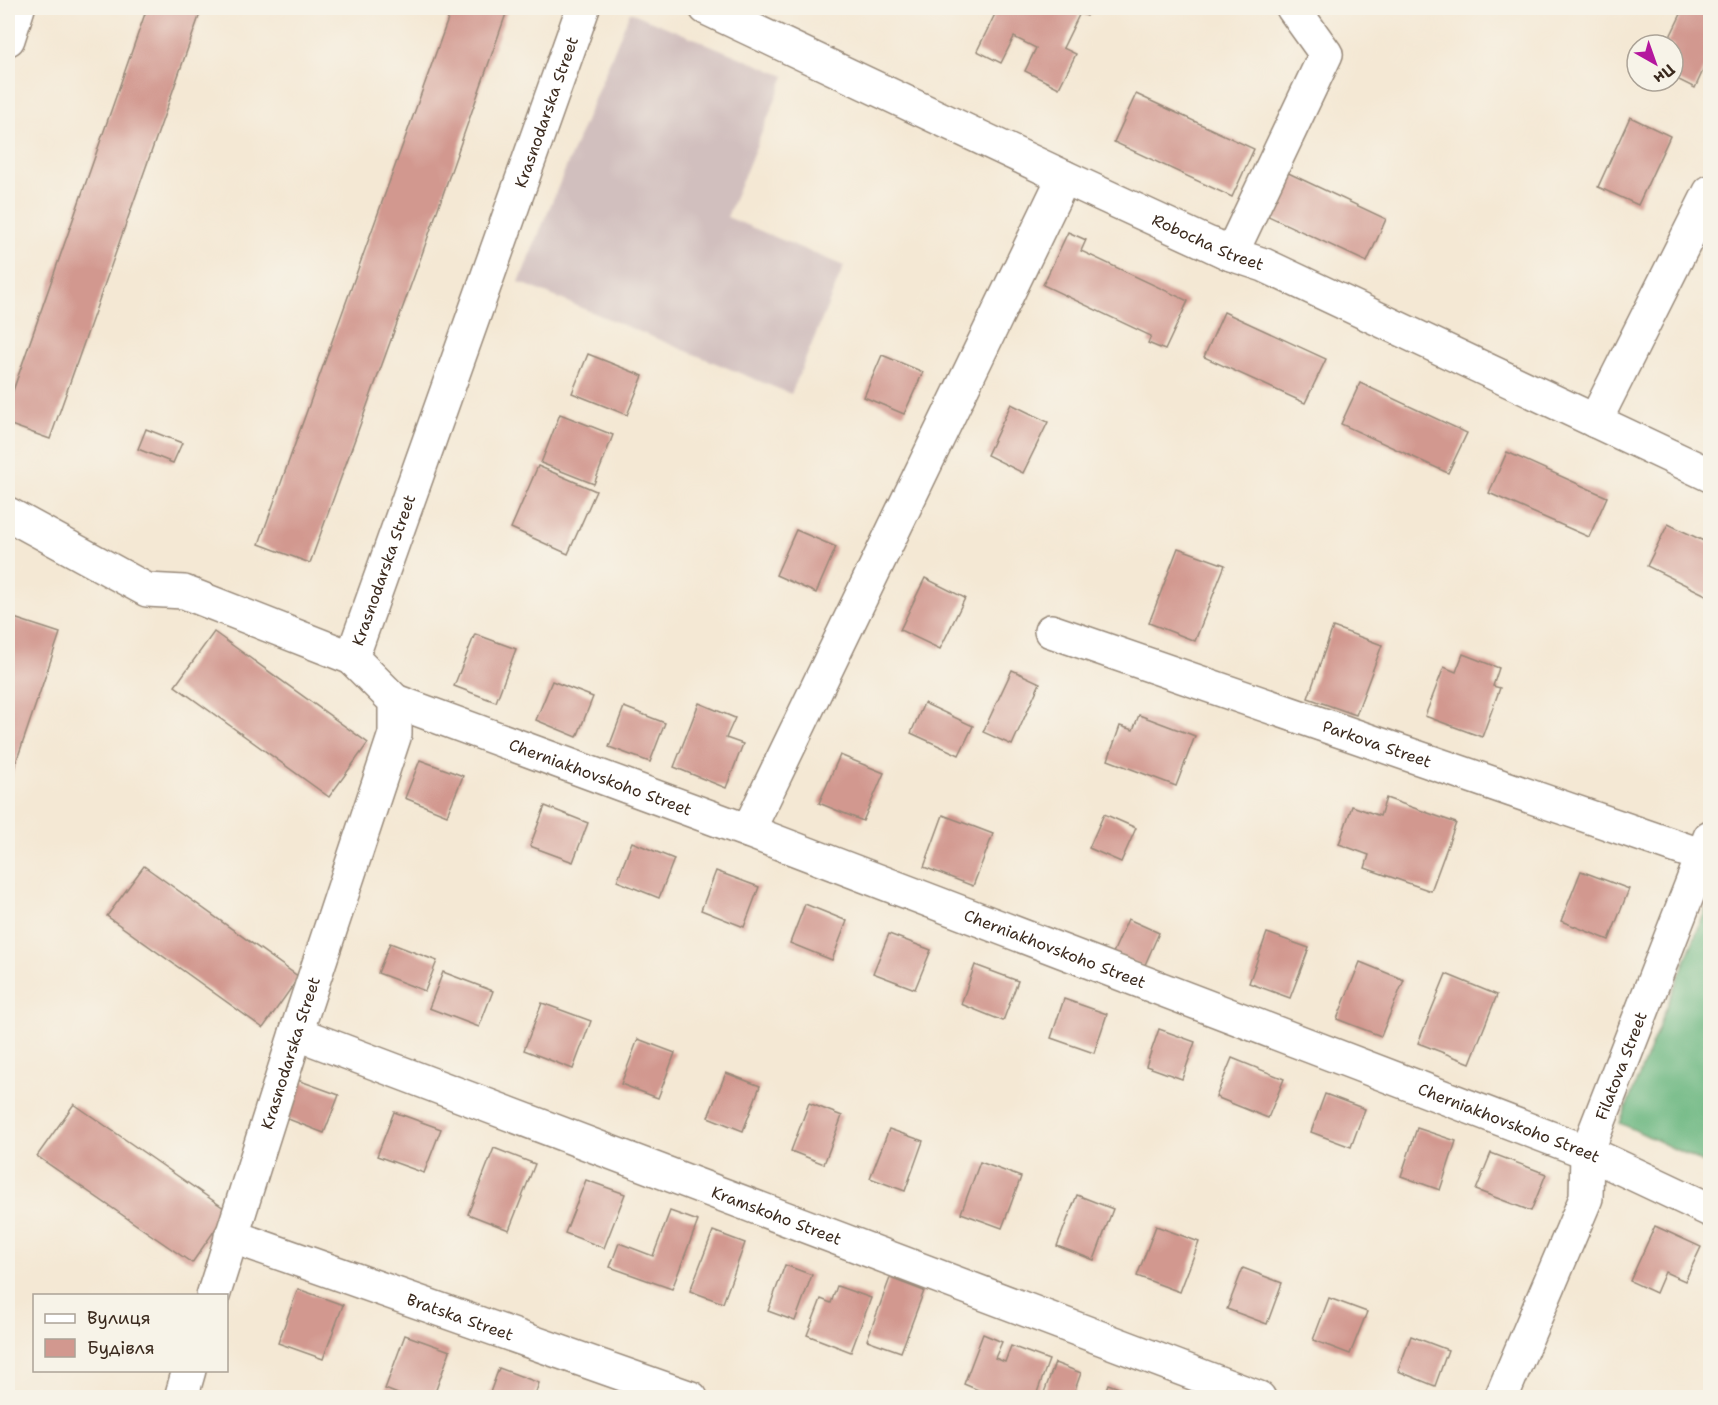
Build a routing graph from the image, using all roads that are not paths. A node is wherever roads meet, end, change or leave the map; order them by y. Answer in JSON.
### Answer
{"nodes":[{"id":1,"x":18,"y":8,"type":"edge"},
{"id":2,"x":583,"y":8,"type":"edge"},
{"id":3,"x":706,"y":8,"type":"edge"},
{"id":4,"x":1293,"y":8,"type":"edge"},
{"id":5,"x":8,"y":39,"type":"edge"},
{"id":6,"x":1064,"y":177,"type":"junction"},
{"id":7,"x":1710,"y":192,"type":"edge"},
{"id":8,"x":1232,"y":254,"type":"junction"},
{"id":9,"x":1595,"y":421,"type":"junction"},
{"id":10,"x":1710,"y":475,"type":"edge"},
{"id":11,"x":8,"y":514,"type":"edge"},
{"id":12,"x":1051,"y":631,"type":"dead end"},
{"id":13,"x":352,"y":658,"type":"junction"},
{"id":14,"x":395,"y":701,"type":"junction"},
{"id":15,"x":748,"y":831,"type":"junction"},
{"id":16,"x":1707,"y":847,"type":"edge"},
{"id":17,"x":296,"y":1033,"type":"junction"},
{"id":18,"x":1587,"y":1152,"type":"junction"},
{"id":19,"x":1710,"y":1210,"type":"edge"},
{"id":20,"x":231,"y":1236,"type":"junction"},
{"id":21,"x":214,"y":1294,"type":"edge"},
{"id":22,"x":189,"y":1372,"type":"edge"},
{"id":23,"x":181,"y":1398,"type":"edge"},
{"id":24,"x":691,"y":1398,"type":"edge"},
{"id":25,"x":1259,"y":1398,"type":"edge"},
{"id":26,"x":1501,"y":1398,"type":"edge"}],
"edges":[{"from":1,"to":5,"type":"street"},
{"from":2,"to":13,"type":"street","name":"Krasnodarska Street"},
{"from":3,"to":6,"type":"street","name":"Robocha Street"},
{"from":4,"to":8,"type":"street"},
{"from":6,"to":8,"type":"street","name":"Robocha Street"},
{"from":6,"to":15,"type":"street"},
{"from":7,"to":9,"type":"street"},
{"from":8,"to":9,"type":"street","name":"Robocha Street"},
{"from":9,"to":10,"type":"street","name":"Robocha Street"},
{"from":11,"to":13,"type":"street"},
{"from":12,"to":16,"type":"street","name":"Parkova Street"},
{"from":13,"to":14,"type":"street","name":"Krasnodarska Street"},
{"from":14,"to":15,"type":"street","name":"Cherniakhovskoho Street"},
{"from":14,"to":17,"type":"street","name":"Krasnodarska Street"},
{"from":15,"to":18,"type":"street","name":"Cherniakhovskoho Street"},
{"from":16,"to":18,"type":"street","name":"Filatova Street"},
{"from":17,"to":20,"type":"street","name":"Krasnodarska Street"},
{"from":17,"to":25,"type":"street","name":"Kramskoho Street"},
{"from":18,"to":19,"type":"street","name":"Cherniakhovskoho Street"},
{"from":18,"to":26,"type":"street","name":"Filatova Street"},
{"from":20,"to":21,"type":"street","name":"Krasnodarska Street"},
{"from":20,"to":24,"type":"street","name":"Bratska Street"},
{"from":22,"to":23,"type":"street"}]}
